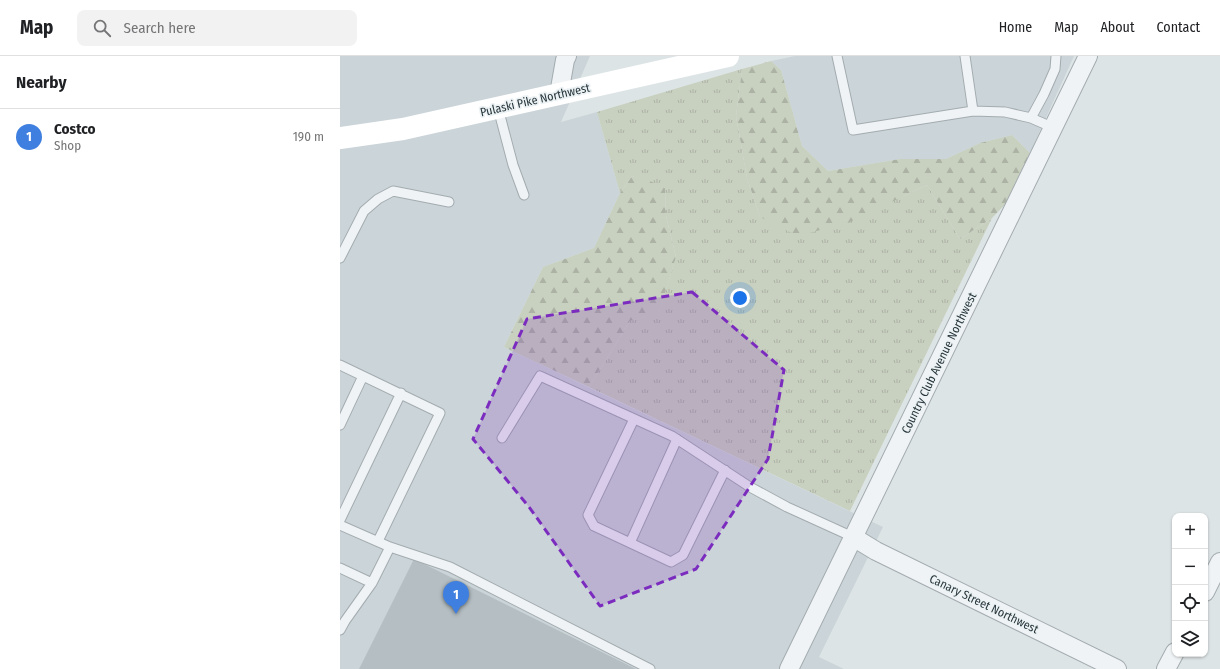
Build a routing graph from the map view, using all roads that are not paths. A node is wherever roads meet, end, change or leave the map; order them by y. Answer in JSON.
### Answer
{"nodes":[{"id":1,"x":567,"y":56,"type":"edge"},
{"id":2,"x":728,"y":56,"type":"edge"},
{"id":3,"x":837,"y":56,"type":"edge"},
{"id":4,"x":965,"y":56,"type":"edge"},
{"id":5,"x":1056,"y":56,"type":"edge"},
{"id":6,"x":1083,"y":61,"type":"edge"},
{"id":7,"x":559,"y":94,"type":"junction"},
{"id":8,"x":498,"y":108,"type":"junction"},
{"id":9,"x":973,"y":111,"type":"junction"},
{"id":10,"x":1031,"y":118,"type":"junction"},
{"id":11,"x":1054,"y":128,"type":"junction"},
{"id":12,"x":348,"y":140,"type":"edge"},
{"id":13,"x":524,"y":195,"type":"dead end"},
{"id":14,"x":449,"y":202,"type":"dead end"},
{"id":15,"x":340,"y":258,"type":"edge"},
{"id":16,"x":340,"y":365,"type":"edge"},
{"id":17,"x":363,"y":376,"type":"junction"},
{"id":18,"x":401,"y":393,"type":"junction"},
{"id":19,"x":634,"y":419,"type":"junction"},
{"id":20,"x":340,"y":425,"type":"edge"},
{"id":21,"x":502,"y":438,"type":"dead end"},
{"id":22,"x":678,"y":439,"type":"junction"},
{"id":23,"x":725,"y":470,"type":"junction"},
{"id":24,"x":340,"y":520,"type":"edge"},
{"id":25,"x":340,"y":525,"type":"edge"},
{"id":26,"x":853,"y":537,"type":"junction"},
{"id":27,"x":378,"y":541,"type":"junction"},
{"id":28,"x":630,"y":543,"type":"junction"},
{"id":29,"x":390,"y":546,"type":"junction"},
{"id":30,"x":1220,"y":562,"type":"edge"},
{"id":31,"x":340,"y":568,"type":"edge"},
{"id":32,"x":372,"y":583,"type":"junction"},
{"id":33,"x":1208,"y":586,"type":"edge"},
{"id":34,"x":342,"y":619,"type":"edge"},
{"id":35,"x":340,"y":630,"type":"edge"},
{"id":36,"x":1172,"y":657,"type":"edge"},
{"id":37,"x":650,"y":669,"type":"edge"},
{"id":38,"x":788,"y":669,"type":"edge"},
{"id":39,"x":1116,"y":669,"type":"edge"},
{"id":40,"x":1166,"y":669,"type":"edge"}],
"edges":[{"from":1,"to":7,"type":"street"},
{"from":2,"to":7,"type":"main road","name":"Pulaski Pike Northwest"},
{"from":3,"to":9,"type":"lane"},
{"from":4,"to":9,"type":"lane"},
{"from":5,"to":10,"type":"lane"},
{"from":6,"to":11,"type":"street","name":"Country Club Avenue Northwest"},
{"from":7,"to":8,"type":"main road","name":"Pulaski Pike Northwest"},
{"from":8,"to":12,"type":"main road","name":"Pulaski Pike Northwest"},
{"from":8,"to":13,"type":"lane"},
{"from":9,"to":10,"type":"lane"},
{"from":10,"to":11,"type":"lane"},
{"from":11,"to":26,"type":"street","name":"Country Club Avenue Northwest"},
{"from":14,"to":15,"type":"lane"},
{"from":16,"to":17,"type":"lane"},
{"from":17,"to":18,"type":"lane"},
{"from":17,"to":20,"type":"lane"},
{"from":18,"to":24,"type":"lane"},
{"from":18,"to":27,"type":"lane"},
{"from":19,"to":21,"type":"lane"},
{"from":19,"to":22,"type":"lane"},
{"from":19,"to":28,"type":"lane"},
{"from":22,"to":23,"type":"lane"},
{"from":22,"to":28,"type":"lane"},
{"from":23,"to":26,"type":"lane"},
{"from":23,"to":28,"type":"lane"},
{"from":25,"to":27,"type":"lane"},
{"from":26,"to":38,"type":"street","name":"Country Club Avenue Northwest"},
{"from":26,"to":39,"type":"street","name":"Canary Street Northwest"},
{"from":27,"to":29,"type":"lane"},
{"from":29,"to":32,"type":"lane"},
{"from":29,"to":37,"type":"lane"},
{"from":30,"to":33,"type":"street"},
{"from":31,"to":32,"type":"lane"},
{"from":32,"to":34,"type":"lane"},
{"from":34,"to":35,"type":"lane"},
{"from":36,"to":40,"type":"street"}]}
